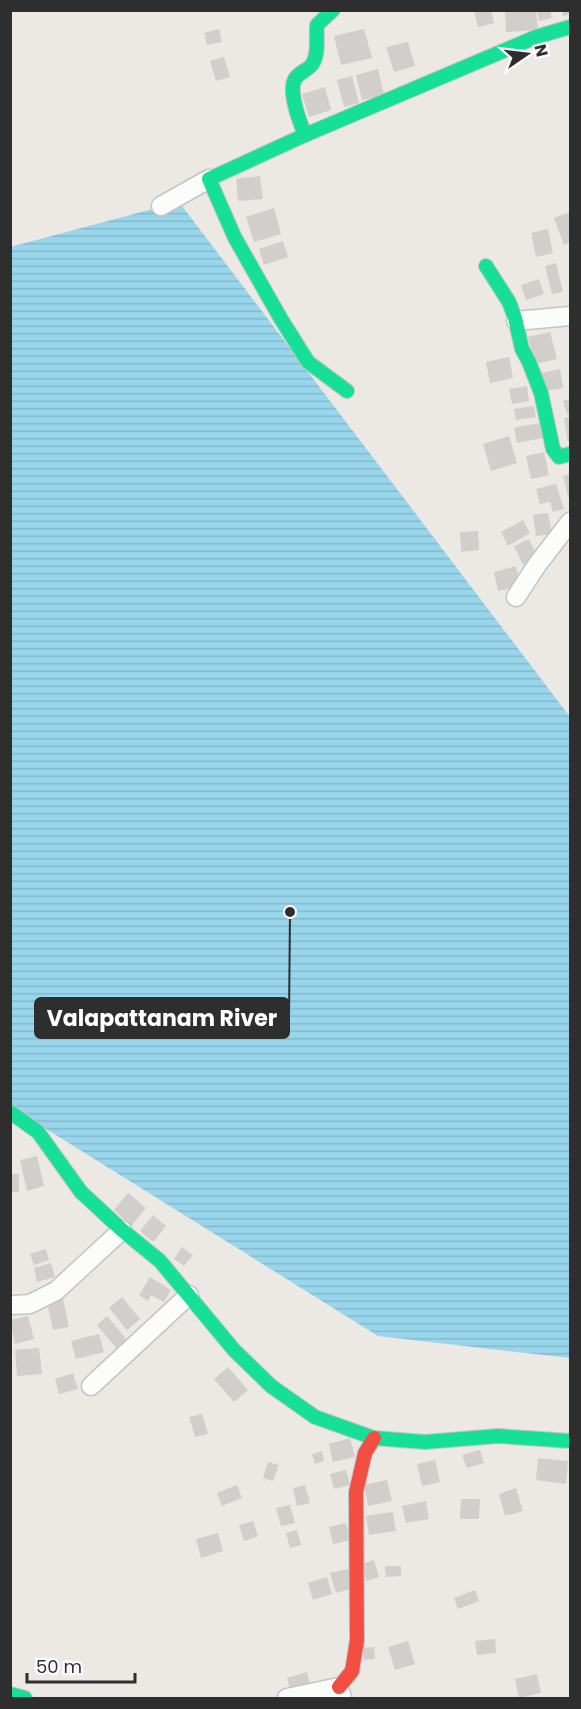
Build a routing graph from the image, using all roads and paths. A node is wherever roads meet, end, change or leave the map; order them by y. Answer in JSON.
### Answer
{"nodes":[{"id":1,"x":333,"y":10,"type":"edge"},
{"id":2,"x":570,"y":27,"type":"edge"},
{"id":3,"x":306,"y":135,"type":"junction"},
{"id":4,"x":209,"y":179,"type":"junction"},
{"id":5,"x":161,"y":206,"type":"dead end"},
{"id":6,"x":486,"y":266,"type":"dead end"},
{"id":7,"x":570,"y":316,"type":"edge"},
{"id":8,"x":516,"y":321,"type":"junction"},
{"id":9,"x":347,"y":391,"type":"dead end"},
{"id":10,"x":570,"y":454,"type":"edge"},
{"id":11,"x":570,"y":522,"type":"edge"},
{"id":12,"x":516,"y":597,"type":"dead end"},
{"id":13,"x":10,"y":1112,"type":"edge"},
{"id":14,"x":122,"y":1230,"type":"junction"},
{"id":15,"x":189,"y":1295,"type":"junction"},
{"id":16,"x":15,"y":1305,"type":"dead end"},
{"id":17,"x":91,"y":1386,"type":"dead end"},
{"id":18,"x":374,"y":1438,"type":"junction"},
{"id":19,"x":570,"y":1441,"type":"edge"},
{"id":20,"x":341,"y":1693,"type":"edge"},
{"id":21,"x":10,"y":1694,"type":"edge"},
{"id":22,"x":25,"y":1698,"type":"edge"},
{"id":23,"x":287,"y":1698,"type":"edge"}],
"edges":[{"from":1,"to":3,"type":"street"},
{"from":2,"to":3,"type":"street"},
{"from":3,"to":4,"type":"street"},
{"from":4,"to":5,"type":"street"},
{"from":4,"to":9,"type":"street"},
{"from":6,"to":8,"type":"street"},
{"from":7,"to":8,"type":"street"},
{"from":8,"to":10,"type":"street"},
{"from":11,"to":12,"type":"street"},
{"from":13,"to":14,"type":"street"},
{"from":14,"to":15,"type":"street"},
{"from":14,"to":16,"type":"street"},
{"from":15,"to":17,"type":"street"},
{"from":15,"to":18,"type":"street"},
{"from":18,"to":19,"type":"street"},
{"from":18,"to":20,"type":"street"},
{"from":20,"to":23,"type":"street"},
{"from":21,"to":22,"type":"street"}]}
